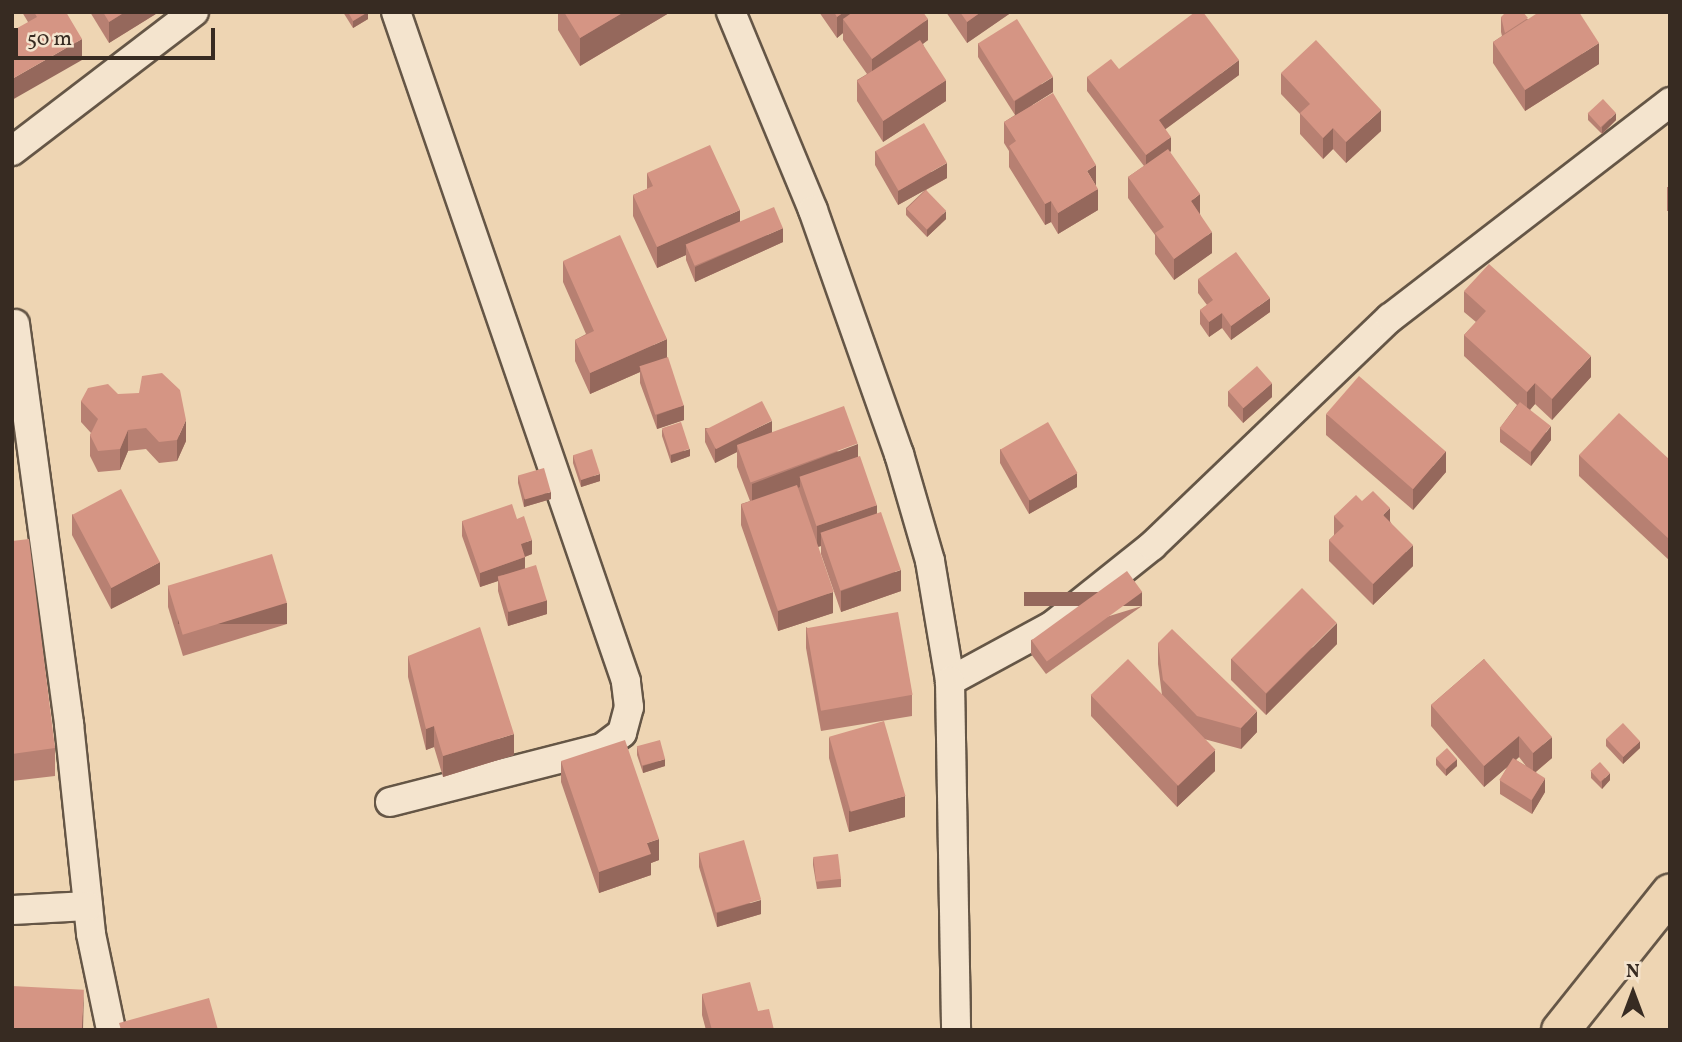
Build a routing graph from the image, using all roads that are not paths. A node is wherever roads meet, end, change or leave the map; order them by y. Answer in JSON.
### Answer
{"nodes":[{"id":1,"x":194,"y":12,"type":"edge"},
{"id":2,"x":396,"y":12,"type":"edge"},
{"id":3,"x":731,"y":12,"type":"edge"},
{"id":4,"x":1670,"y":102,"type":"edge"},
{"id":5,"x":12,"y":151,"type":"edge"},
{"id":6,"x":15,"y":324,"type":"dead end"},
{"id":7,"x":950,"y":681,"type":"junction"},
{"id":8,"x":390,"y":802,"type":"dead end"},
{"id":9,"x":1670,"y":892,"type":"edge"},
{"id":10,"x":88,"y":906,"type":"junction"},
{"id":11,"x":12,"y":910,"type":"edge"},
{"id":12,"x":111,"y":1030,"type":"edge"},
{"id":13,"x":956,"y":1030,"type":"edge"},
{"id":14,"x":1560,"y":1030,"type":"edge"}],
"edges":[{"from":1,"to":5,"type":"street"},
{"from":2,"to":8,"type":"street"},
{"from":3,"to":7,"type":"street"},
{"from":4,"to":7,"type":"street"},
{"from":6,"to":10,"type":"street"},
{"from":7,"to":13,"type":"street"},
{"from":9,"to":14,"type":"main road"},
{"from":10,"to":11,"type":"street"},
{"from":10,"to":12,"type":"street"}]}
